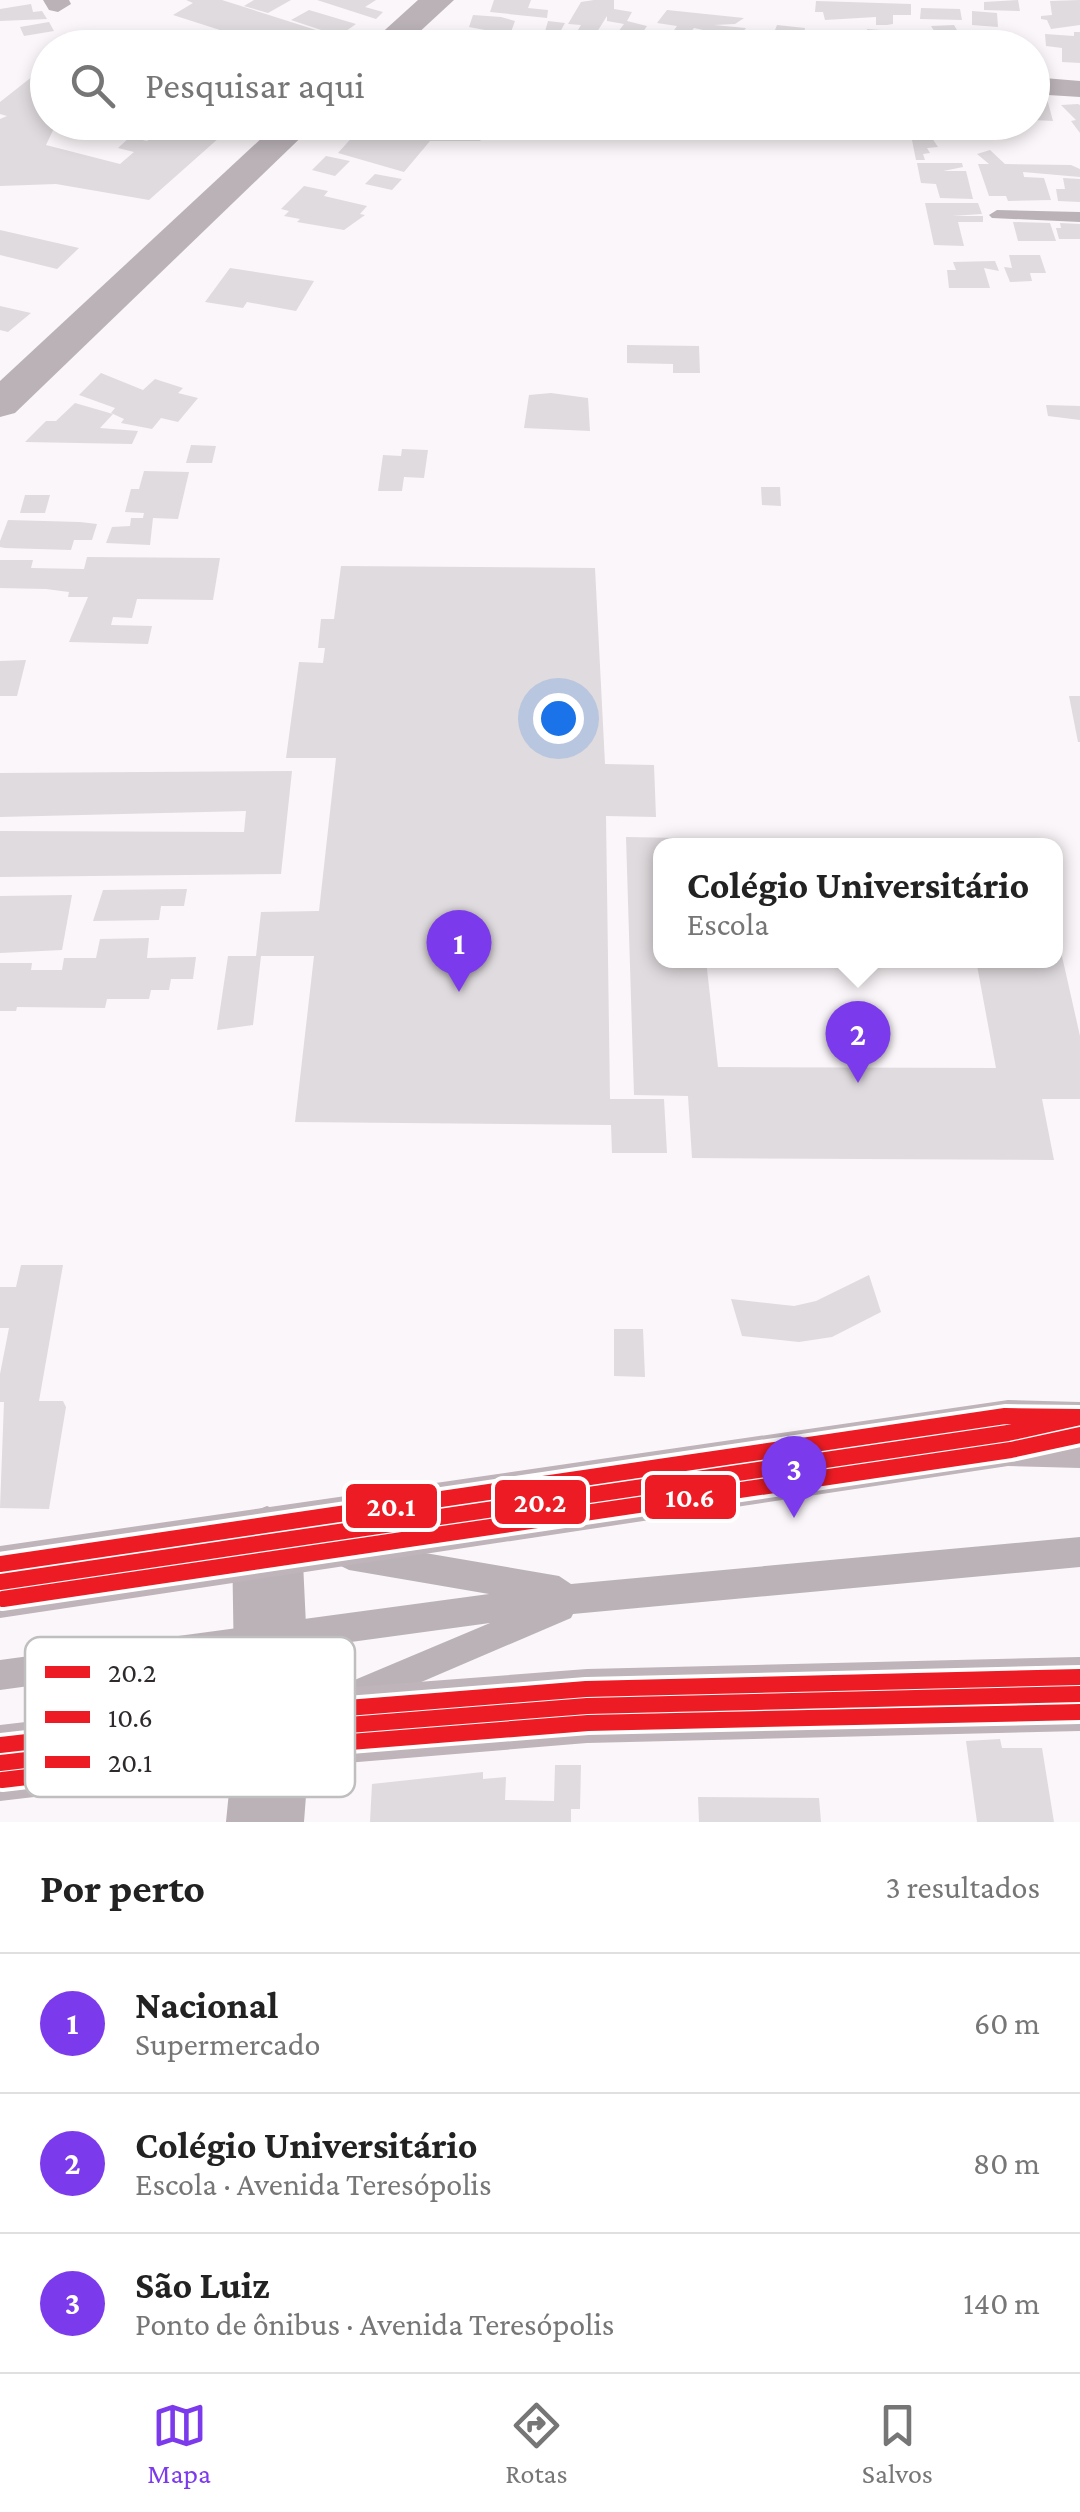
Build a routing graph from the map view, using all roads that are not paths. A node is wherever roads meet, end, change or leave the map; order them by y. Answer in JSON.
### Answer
{"nodes":[{"id":1,"x":438,"y":0,"type":"edge"},
{"id":2,"x":402,"y":30,"type":"edge"},
{"id":3,"x":1050,"y":86,"type":"edge"},
{"id":4,"x":1080,"y":89,"type":"edge"},
{"id":5,"x":281,"y":140,"type":"edge"},
{"id":6,"x":997,"y":215,"type":"dead end"},
{"id":7,"x":1080,"y":217,"type":"edge"},
{"id":8,"x":0,"y":404,"type":"edge"},
{"id":9,"x":1080,"y":1435,"type":"edge"},
{"id":10,"x":267,"y":1541,"type":"junction"},
{"id":11,"x":1080,"y":1556,"type":"edge"},
{"id":12,"x":0,"y":1582,"type":"edge"},
{"id":13,"x":587,"y":1596,"type":"junction"},
{"id":14,"x":270,"y":1633,"type":"junction"},
{"id":15,"x":244,"y":1637,"type":"edge"},
{"id":16,"x":270,"y":1637,"type":"edge"},
{"id":17,"x":25,"y":1671,"type":"edge"},
{"id":18,"x":0,"y":1675,"type":"edge"},
{"id":19,"x":1080,"y":1694,"type":"edge"},
{"id":20,"x":355,"y":1696,"type":"edge"},
{"id":21,"x":355,"y":1724,"type":"edge"},
{"id":22,"x":25,"y":1760,"type":"edge"},
{"id":23,"x":0,"y":1763,"type":"edge"},
{"id":24,"x":267,"y":1797,"type":"edge"},
{"id":25,"x":265,"y":1822,"type":"edge"}],
"edges":[{"from":1,"to":2,"type":"street"},
{"from":3,"to":4,"type":"street"},
{"from":5,"to":8,"type":"street"},
{"from":6,"to":7,"type":"lane"},
{"from":9,"to":10,"type":"main road"},
{"from":10,"to":12,"type":"main road"},
{"from":10,"to":13,"type":"lane"},
{"from":10,"to":14,"type":"street"},
{"from":11,"to":13,"type":"lane"},
{"from":13,"to":14,"type":"lane"},
{"from":13,"to":20,"type":"lane"},
{"from":14,"to":15,"type":"lane"},
{"from":14,"to":16,"type":"street"},
{"from":17,"to":18,"type":"lane"},
{"from":19,"to":21,"type":"main road"},
{"from":22,"to":23,"type":"main road"},
{"from":24,"to":25,"type":"street"}]}
